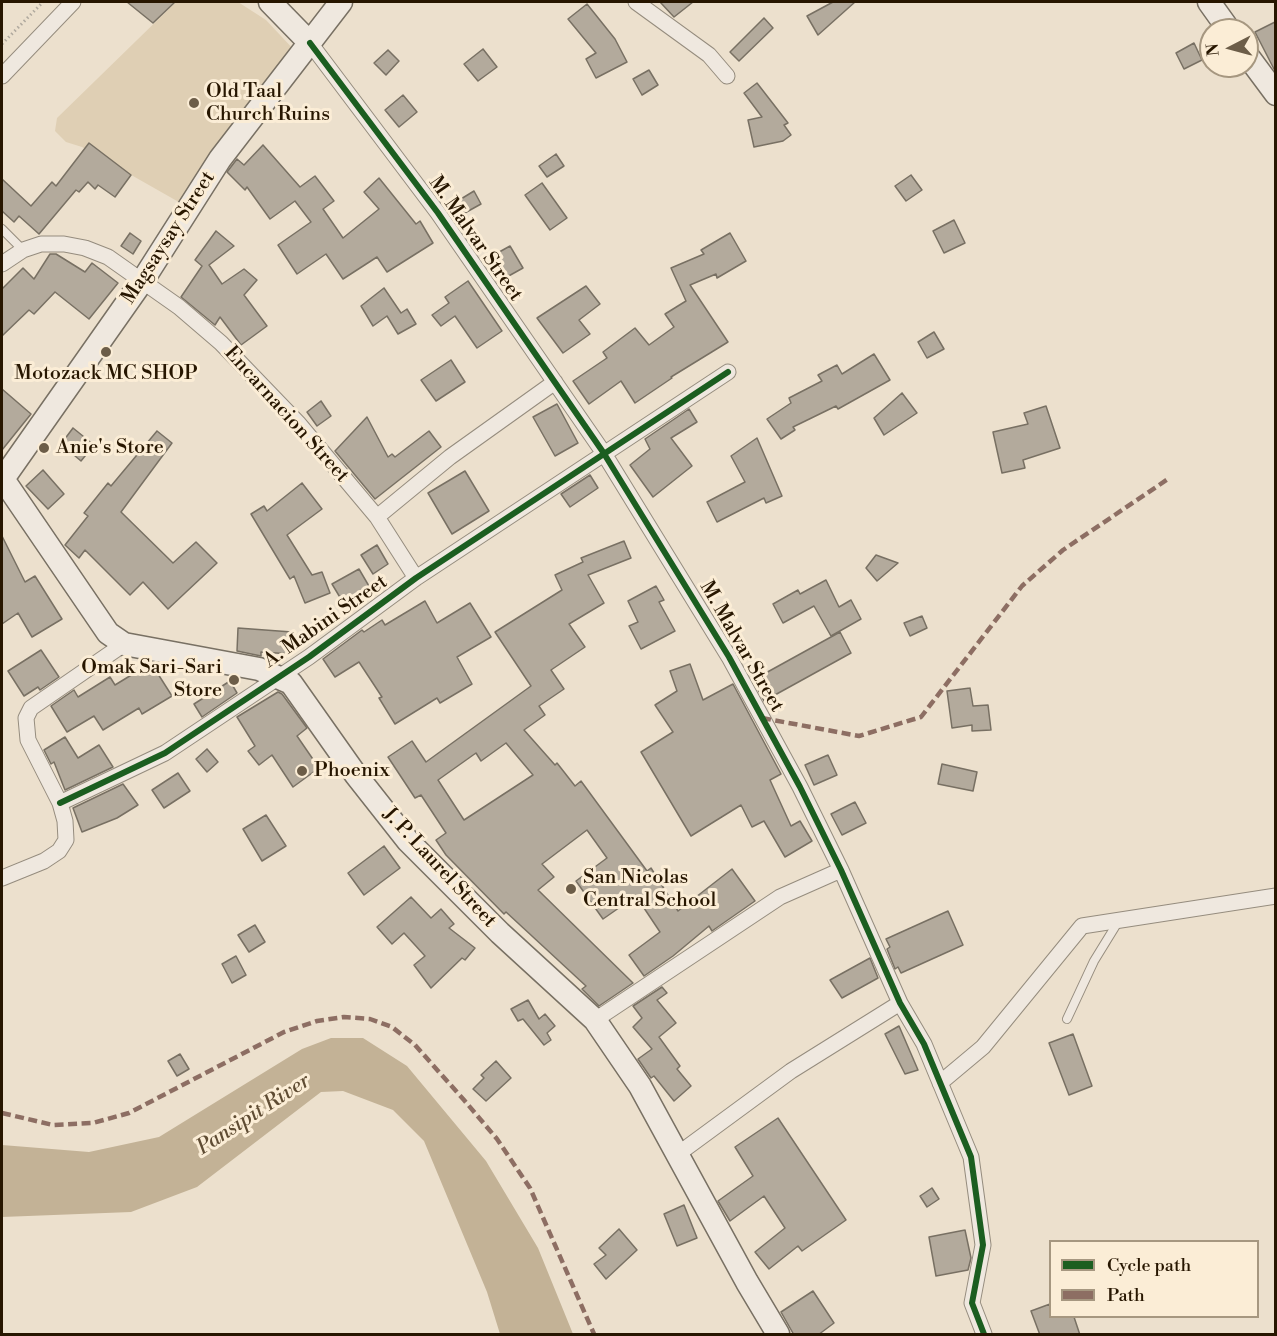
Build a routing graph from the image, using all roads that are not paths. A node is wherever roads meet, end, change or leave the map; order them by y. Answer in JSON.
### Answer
{"nodes":[{"id":1,"x":73,"y":2,"type":"edge"},
{"id":2,"x":270,"y":2,"type":"edge"},
{"id":3,"x":341,"y":2,"type":"edge"},
{"id":4,"x":636,"y":2,"type":"edge"},
{"id":5,"x":1209,"y":2,"type":"edge"},
{"id":6,"x":1220,"y":18,"type":"edge"},
{"id":7,"x":310,"y":43,"type":"junction"},
{"id":8,"x":1259,"y":72,"type":"edge"},
{"id":9,"x":2,"y":76,"type":"edge"},
{"id":10,"x":727,"y":76,"type":"dead end"},
{"id":11,"x":1275,"y":94,"type":"edge"},
{"id":12,"x":2,"y":229,"type":"edge"},
{"id":13,"x":22,"y":249,"type":"junction"},
{"id":14,"x":2,"y":264,"type":"edge"},
{"id":15,"x":143,"y":280,"type":"junction"},
{"id":16,"x":728,"y":372,"type":"dead end"},
{"id":17,"x":555,"y":382,"type":"junction"},
{"id":18,"x":603,"y":452,"type":"junction"},
{"id":19,"x":2,"y":478,"type":"edge"},
{"id":20,"x":376,"y":517,"type":"junction"},
{"id":21,"x":416,"y":578,"type":"junction"},
{"id":22,"x":124,"y":644,"type":"junction"},
{"id":23,"x":279,"y":676,"type":"junction"},
{"id":24,"x":60,"y":803,"type":"junction"},
{"id":25,"x":841,"y":870,"type":"junction"},
{"id":26,"x":2,"y":878,"type":"edge"},
{"id":27,"x":1275,"y":896,"type":"edge"},
{"id":28,"x":1118,"y":921,"type":"junction"},
{"id":29,"x":900,"y":1003,"type":"junction"},
{"id":30,"x":1067,"y":1018,"type":"dead end"},
{"id":31,"x":595,"y":1020,"type":"junction"},
{"id":32,"x":940,"y":1083,"type":"junction"},
{"id":33,"x":678,"y":1154,"type":"junction"},
{"id":34,"x":778,"y":1335,"type":"edge"},
{"id":35,"x":984,"y":1335,"type":"edge"}],
"edges":[{"from":1,"to":9,"type":"street"},
{"from":2,"to":7,"type":"main road","name":"M. Malvar Street"},
{"from":3,"to":7,"type":"main road","name":"Magsaysay Street"},
{"from":4,"to":10,"type":"street"},
{"from":5,"to":6,"type":"main road"},
{"from":7,"to":15,"type":"main road","name":"Magsaysay Street"},
{"from":7,"to":17,"type":"street","name":"M. Malvar Street"},
{"from":8,"to":11,"type":"main road"},
{"from":12,"to":13,"type":"lane"},
{"from":13,"to":14,"type":"street","name":"Encarnacion Street"},
{"from":13,"to":15,"type":"street","name":"Encarnacion Street"},
{"from":15,"to":19,"type":"main road","name":"Magsaysay Street"},
{"from":15,"to":20,"type":"street","name":"Encarnacion Street"},
{"from":16,"to":18,"type":"street","name":"A. Mabini Street"},
{"from":17,"to":18,"type":"street","name":"M. Malvar Street"},
{"from":17,"to":20,"type":"street"},
{"from":18,"to":21,"type":"street","name":"A. Mabini Street"},
{"from":18,"to":25,"type":"street","name":"M. Malvar Street"},
{"from":19,"to":22,"type":"main road","name":"J. P. Laurel Street"},
{"from":20,"to":21,"type":"street","name":"Encarnacion Street"},
{"from":21,"to":23,"type":"street","name":"A. Mabini Street"},
{"from":22,"to":23,"type":"main road","name":"J. P. Laurel Street"},
{"from":22,"to":24,"type":"street"},
{"from":23,"to":24,"type":"street","name":"A. Mabini Street"},
{"from":23,"to":31,"type":"main road","name":"J. P. Laurel Street"},
{"from":24,"to":26,"type":"street"},
{"from":25,"to":29,"type":"street","name":"M. Malvar Street"},
{"from":25,"to":31,"type":"street"},
{"from":27,"to":28,"type":"street"},
{"from":28,"to":30,"type":"lane"},
{"from":28,"to":32,"type":"street"},
{"from":29,"to":32,"type":"street","name":"M. Malvar Street"},
{"from":29,"to":33,"type":"street"},
{"from":31,"to":33,"type":"main road","name":"J. P. Laurel Street"},
{"from":32,"to":35,"type":"street","name":"M. Malvar Street"},
{"from":33,"to":34,"type":"main road","name":"J. P. Laurel Street"}]}
